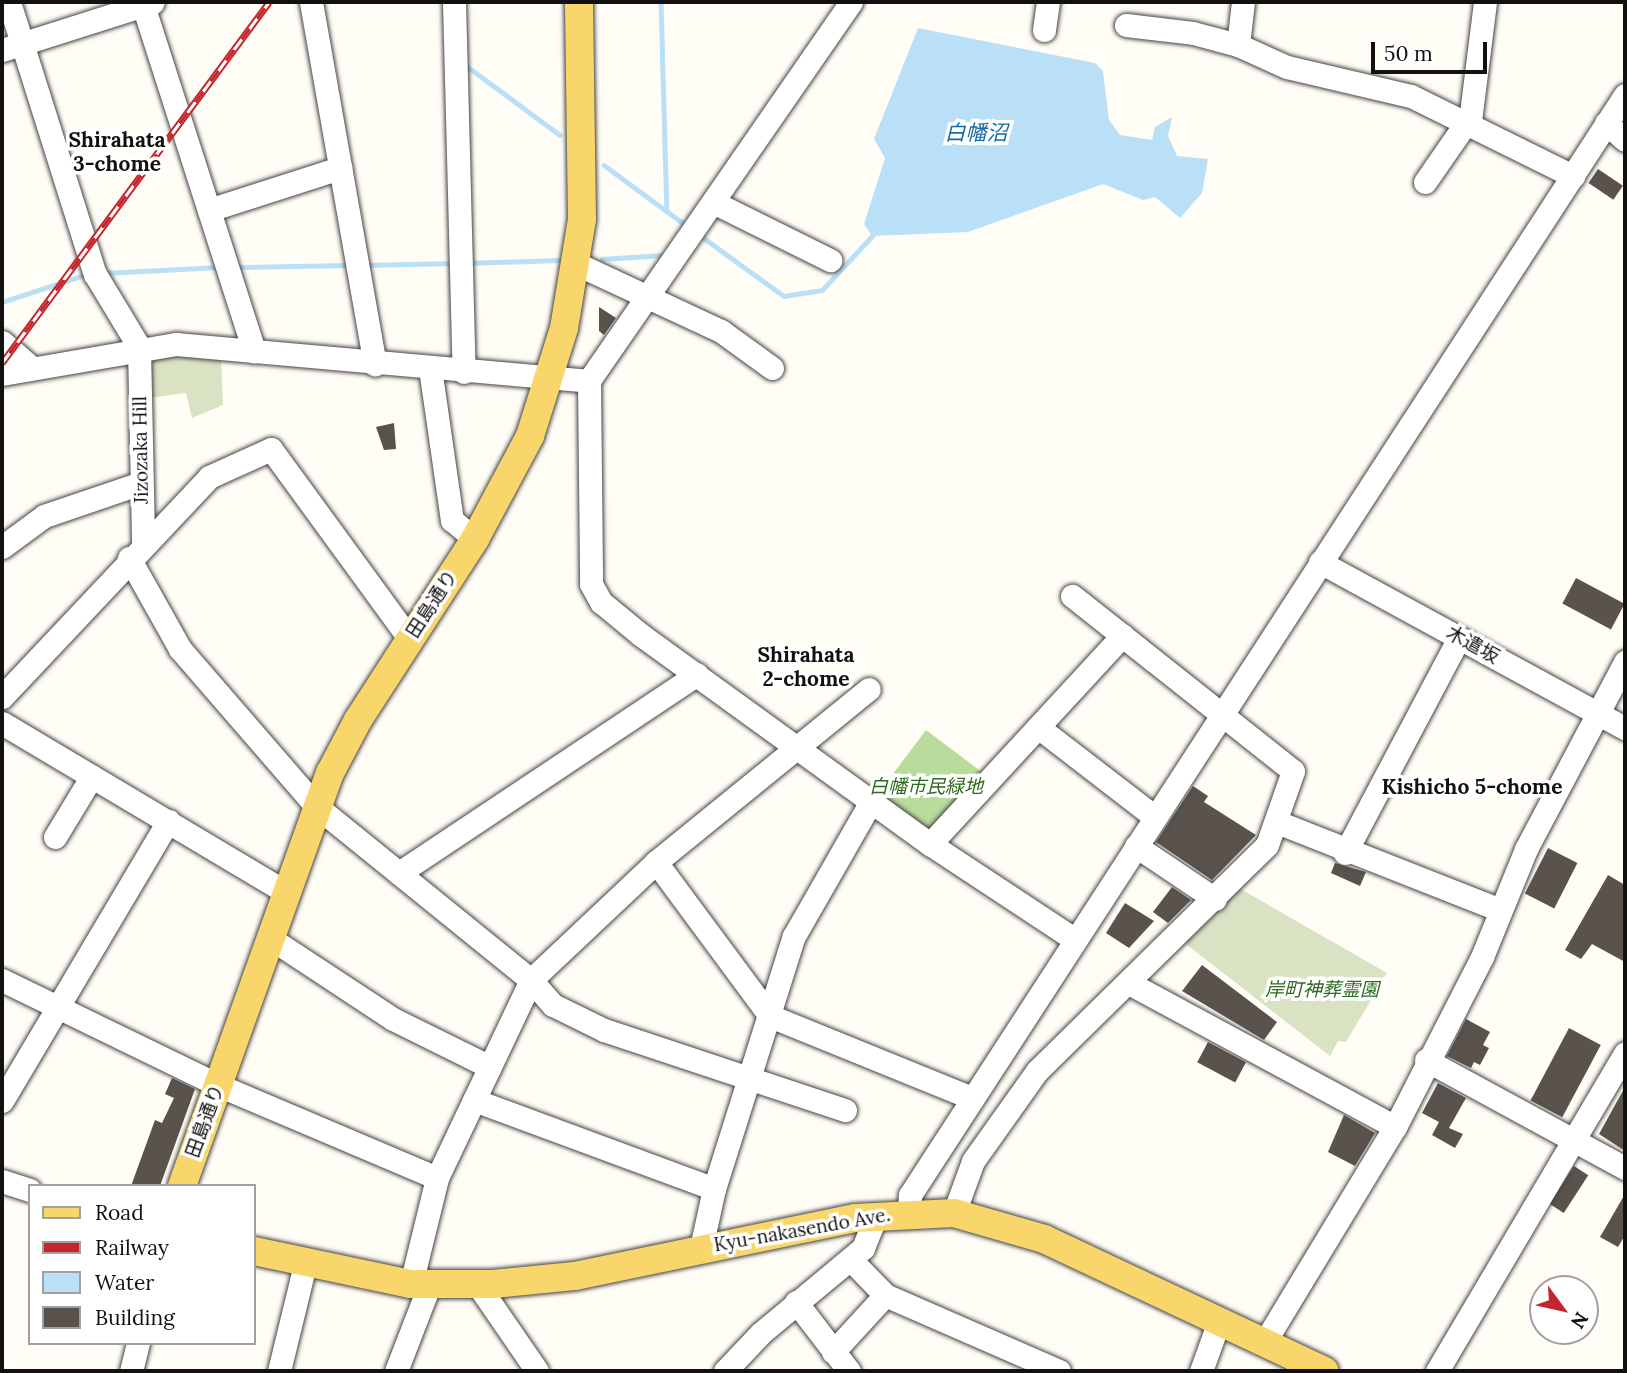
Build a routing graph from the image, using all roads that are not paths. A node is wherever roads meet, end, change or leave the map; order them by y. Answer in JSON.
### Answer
{"nodes":[{"id":1,"x":9,"y":2,"type":"edge"},
{"id":2,"x":311,"y":2,"type":"edge"},
{"id":3,"x":454,"y":2,"type":"edge"},
{"id":4,"x":579,"y":2,"type":"edge"},
{"id":5,"x":851,"y":2,"type":"edge"},
{"id":6,"x":1048,"y":2,"type":"edge"},
{"id":7,"x":1243,"y":2,"type":"edge"},
{"id":8,"x":1485,"y":2,"type":"edge"},
{"id":9,"x":146,"y":3,"type":"edge"},
{"id":10,"x":1126,"y":24,"type":"dead end"},
{"id":11,"x":1044,"y":30,"type":"dead end"},
{"id":12,"x":1238,"y":44,"type":"junction"},
{"id":13,"x":12,"y":47,"type":"edge"},
{"id":14,"x":1625,"y":95,"type":"edge"},
{"id":15,"x":1469,"y":121,"type":"junction"},
{"id":16,"x":1606,"y":123,"type":"junction"},
{"id":17,"x":1625,"y":140,"type":"edge"},
{"id":18,"x":340,"y":168,"type":"junction"},
{"id":19,"x":1573,"y":176,"type":"junction"},
{"id":20,"x":1425,"y":182,"type":"dead end"},
{"id":21,"x":713,"y":202,"type":"junction"},
{"id":22,"x":209,"y":209,"type":"junction"},
{"id":23,"x":830,"y":260,"type":"dead end"},
{"id":24,"x":577,"y":264,"type":"junction"},
{"id":25,"x":648,"y":296,"type":"junction"},
{"id":26,"x":2,"y":342,"type":"edge"},
{"id":27,"x":254,"y":351,"type":"junction"},
{"id":28,"x":139,"y":352,"type":"junction"},
{"id":29,"x":375,"y":364,"type":"junction"},
{"id":30,"x":32,"y":368,"type":"junction"},
{"id":31,"x":430,"y":368,"type":"junction"},
{"id":32,"x":772,"y":368,"type":"dead end"},
{"id":33,"x":464,"y":372,"type":"junction"},
{"id":34,"x":2,"y":374,"type":"edge"},
{"id":35,"x":549,"y":381,"type":"junction"},
{"id":36,"x":589,"y":381,"type":"junction"},
{"id":37,"x":141,"y":483,"type":"junction"},
{"id":38,"x":475,"y":539,"type":"junction"},
{"id":39,"x":2,"y":547,"type":"edge"},
{"id":40,"x":136,"y":550,"type":"junction"},
{"id":41,"x":1320,"y":562,"type":"junction"},
{"id":42,"x":1072,"y":596,"type":"dead end"},
{"id":43,"x":1123,"y":635,"type":"junction"},
{"id":44,"x":409,"y":638,"type":"junction"},
{"id":45,"x":1459,"y":638,"type":"junction"},
{"id":46,"x":1625,"y":662,"type":"edge"},
{"id":47,"x":697,"y":674,"type":"junction"},
{"id":48,"x":869,"y":689,"type":"dead end"},
{"id":49,"x":2,"y":697,"type":"edge"},
{"id":50,"x":1224,"y":712,"type":"junction"},
{"id":51,"x":1598,"y":713,"type":"junction"},
{"id":52,"x":2,"y":723,"type":"edge"},
{"id":53,"x":1038,"y":727,"type":"junction"},
{"id":54,"x":1625,"y":728,"type":"edge"},
{"id":55,"x":800,"y":747,"type":"junction"},
{"id":56,"x":92,"y":776,"type":"junction"},
{"id":57,"x":872,"y":800,"type":"junction"},
{"id":58,"x":316,"y":806,"type":"junction"},
{"id":59,"x":1154,"y":817,"type":"junction"},
{"id":60,"x":168,"y":821,"type":"junction"},
{"id":61,"x":1278,"y":822,"type":"junction"},
{"id":62,"x":55,"y":837,"type":"dead end"},
{"id":63,"x":930,"y":844,"type":"junction"},
{"id":64,"x":1136,"y":846,"type":"junction"},
{"id":65,"x":1345,"y":853,"type":"junction"},
{"id":66,"x":656,"y":862,"type":"junction"},
{"id":67,"x":399,"y":873,"type":"junction"},
{"id":68,"x":286,"y":892,"type":"junction"},
{"id":69,"x":1215,"y":899,"type":"junction"},
{"id":70,"x":1500,"y":911,"type":"junction"},
{"id":71,"x":270,"y":938,"type":"junction"},
{"id":72,"x":1074,"y":939,"type":"junction"},
{"id":73,"x":2,"y":980,"type":"edge"},
{"id":74,"x":531,"y":980,"type":"junction"},
{"id":75,"x":1129,"y":984,"type":"junction"},
{"id":76,"x":54,"y":1009,"type":"junction"},
{"id":77,"x":770,"y":1016,"type":"junction"},
{"id":78,"x":1625,"y":1053,"type":"edge"},
{"id":79,"x":1426,"y":1060,"type":"junction"},
{"id":80,"x":490,"y":1067,"type":"junction"},
{"id":81,"x":748,"y":1079,"type":"junction"},
{"id":82,"x":218,"y":1085,"type":"junction"},
{"id":83,"x":972,"y":1098,"type":"junction"},
{"id":84,"x":474,"y":1100,"type":"junction"},
{"id":85,"x":2,"y":1101,"type":"edge"},
{"id":86,"x":845,"y":1110,"type":"dead end"},
{"id":87,"x":1395,"y":1127,"type":"junction"},
{"id":88,"x":1577,"y":1142,"type":"junction"},
{"id":89,"x":1625,"y":1168,"type":"edge"},
{"id":90,"x":438,"y":1178,"type":"junction"},
{"id":91,"x":183,"y":1184,"type":"edge"},
{"id":92,"x":714,"y":1189,"type":"junction"},
{"id":93,"x":909,"y":1212,"type":"junction"},
{"id":94,"x":954,"y":1213,"type":"junction"},
{"id":95,"x":876,"y":1216,"type":"junction"},
{"id":96,"x":701,"y":1248,"type":"junction"},
{"id":97,"x":256,"y":1252,"type":"edge"},
{"id":98,"x":851,"y":1260,"type":"junction"},
{"id":99,"x":305,"y":1264,"type":"junction"},
{"id":100,"x":420,"y":1285,"type":"junction"},
{"id":101,"x":478,"y":1285,"type":"junction"},
{"id":102,"x":885,"y":1295,"type":"junction"},
{"id":103,"x":796,"y":1302,"type":"junction"},
{"id":104,"x":1219,"y":1321,"type":"junction"},
{"id":105,"x":1264,"y":1343,"type":"junction"},
{"id":106,"x":138,"y":1345,"type":"edge"},
{"id":107,"x":833,"y":1352,"type":"junction"},
{"id":108,"x":1046,"y":1369,"type":"edge"},
{"id":109,"x":131,"y":1371,"type":"edge"},
{"id":110,"x":279,"y":1371,"type":"edge"},
{"id":111,"x":396,"y":1371,"type":"edge"},
{"id":112,"x":537,"y":1371,"type":"edge"},
{"id":113,"x":725,"y":1371,"type":"edge"},
{"id":114,"x":849,"y":1371,"type":"edge"},
{"id":115,"x":1200,"y":1371,"type":"edge"},
{"id":116,"x":1324,"y":1371,"type":"edge"},
{"id":117,"x":1437,"y":1371,"type":"edge"}],
"edges":[{"from":1,"to":13,"type":"street"},
{"from":2,"to":18,"type":"street"},
{"from":3,"to":33,"type":"street"},
{"from":4,"to":24,"type":"main road","name":"田島通り"},
{"from":5,"to":21,"type":"street"},
{"from":6,"to":11,"type":"street"},
{"from":7,"to":12,"type":"street"},
{"from":8,"to":15,"type":"street"},
{"from":9,"to":13,"type":"street"},
{"from":9,"to":22,"type":"street"},
{"from":10,"to":12,"type":"street"},
{"from":12,"to":15,"type":"street"},
{"from":13,"to":28,"type":"street"},
{"from":14,"to":16,"type":"street"},
{"from":15,"to":19,"type":"street"},
{"from":15,"to":20,"type":"street"},
{"from":16,"to":17,"type":"street"},
{"from":16,"to":19,"type":"street"},
{"from":18,"to":22,"type":"street"},
{"from":18,"to":29,"type":"street"},
{"from":19,"to":41,"type":"street"},
{"from":21,"to":23,"type":"street"},
{"from":21,"to":25,"type":"street"},
{"from":22,"to":27,"type":"street"},
{"from":24,"to":25,"type":"street"},
{"from":24,"to":35,"type":"main road","name":"田島通り"},
{"from":25,"to":32,"type":"street"},
{"from":25,"to":36,"type":"street"},
{"from":26,"to":30,"type":"street"},
{"from":27,"to":28,"type":"street"},
{"from":27,"to":29,"type":"street"},
{"from":28,"to":30,"type":"street"},
{"from":28,"to":37,"type":"street","name":"Jizozaka Hill"},
{"from":29,"to":31,"type":"street"},
{"from":30,"to":34,"type":"street"},
{"from":31,"to":33,"type":"street"},
{"from":31,"to":38,"type":"street"},
{"from":33,"to":35,"type":"street"},
{"from":35,"to":36,"type":"street"},
{"from":35,"to":38,"type":"main road","name":"田島通り"},
{"from":36,"to":47,"type":"street"},
{"from":37,"to":39,"type":"street"},
{"from":37,"to":40,"type":"street","name":"Jizozaka Hill"},
{"from":38,"to":44,"type":"main road","name":"田島通り"},
{"from":40,"to":44,"type":"street"},
{"from":40,"to":49,"type":"street"},
{"from":40,"to":58,"type":"street"},
{"from":41,"to":45,"type":"street","name":"木遣坂"},
{"from":41,"to":50,"type":"street"},
{"from":42,"to":43,"type":"street"},
{"from":43,"to":50,"type":"street"},
{"from":43,"to":53,"type":"street"},
{"from":44,"to":58,"type":"main road","name":"田島通り"},
{"from":45,"to":51,"type":"street","name":"木遣坂"},
{"from":45,"to":65,"type":"street"},
{"from":46,"to":51,"type":"street"},
{"from":47,"to":55,"type":"street"},
{"from":47,"to":67,"type":"street"},
{"from":48,"to":55,"type":"street"},
{"from":50,"to":59,"type":"street"},
{"from":50,"to":61,"type":"street"},
{"from":51,"to":54,"type":"street","name":"木遣坂"},
{"from":51,"to":70,"type":"street"},
{"from":52,"to":56,"type":"street"},
{"from":53,"to":59,"type":"street"},
{"from":53,"to":63,"type":"street"},
{"from":55,"to":57,"type":"street"},
{"from":55,"to":66,"type":"street"},
{"from":56,"to":60,"type":"street"},
{"from":56,"to":62,"type":"street"},
{"from":57,"to":63,"type":"street"},
{"from":57,"to":77,"type":"street"},
{"from":58,"to":67,"type":"street"},
{"from":58,"to":68,"type":"main road","name":"田島通り"},
{"from":59,"to":64,"type":"street"},
{"from":60,"to":68,"type":"street"},
{"from":60,"to":76,"type":"street"},
{"from":61,"to":65,"type":"street"},
{"from":61,"to":69,"type":"street"},
{"from":63,"to":72,"type":"street"},
{"from":64,"to":69,"type":"street"},
{"from":64,"to":72,"type":"street"},
{"from":65,"to":70,"type":"street"},
{"from":66,"to":74,"type":"street"},
{"from":66,"to":77,"type":"street"},
{"from":67,"to":74,"type":"street"},
{"from":68,"to":71,"type":"main road","name":"田島通り"},
{"from":69,"to":75,"type":"street"},
{"from":70,"to":79,"type":"street"},
{"from":71,"to":80,"type":"street"},
{"from":71,"to":82,"type":"main road","name":"田島通り"},
{"from":72,"to":83,"type":"street"},
{"from":73,"to":76,"type":"street"},
{"from":74,"to":80,"type":"street"},
{"from":74,"to":81,"type":"street"},
{"from":75,"to":87,"type":"street"},
{"from":75,"to":94,"type":"street"},
{"from":76,"to":82,"type":"street"},
{"from":76,"to":85,"type":"street"},
{"from":77,"to":81,"type":"street"},
{"from":77,"to":83,"type":"street"},
{"from":78,"to":88,"type":"street"},
{"from":79,"to":87,"type":"street"},
{"from":79,"to":88,"type":"street"},
{"from":80,"to":84,"type":"street"},
{"from":81,"to":86,"type":"street"},
{"from":81,"to":92,"type":"street"},
{"from":82,"to":90,"type":"street"},
{"from":82,"to":91,"type":"main road","name":"田島通り"},
{"from":83,"to":93,"type":"street"},
{"from":84,"to":90,"type":"street"},
{"from":84,"to":92,"type":"street"},
{"from":87,"to":105,"type":"street"},
{"from":88,"to":89,"type":"street"},
{"from":88,"to":117,"type":"street"},
{"from":90,"to":100,"type":"street"},
{"from":92,"to":96,"type":"street"},
{"from":93,"to":94,"type":"main road","name":"Kyu-nakasendo Ave."},
{"from":93,"to":95,"type":"main road","name":"Kyu-nakasendo Ave."},
{"from":94,"to":104,"type":"main road","name":"Kyu-nakasendo Ave."},
{"from":95,"to":96,"type":"main road","name":"Kyu-nakasendo Ave."},
{"from":95,"to":98,"type":"street"},
{"from":96,"to":101,"type":"main road","name":"Kyu-nakasendo Ave."},
{"from":97,"to":99,"type":"main road","name":"Kyu-nakasendo Ave."},
{"from":98,"to":102,"type":"street"},
{"from":98,"to":103,"type":"street"},
{"from":99,"to":100,"type":"main road","name":"Kyu-nakasendo Ave."},
{"from":99,"to":110,"type":"street"},
{"from":100,"to":101,"type":"main road","name":"Kyu-nakasendo Ave."},
{"from":100,"to":111,"type":"street"},
{"from":101,"to":112,"type":"street"},
{"from":102,"to":107,"type":"street"},
{"from":102,"to":108,"type":"street"},
{"from":103,"to":107,"type":"street"},
{"from":103,"to":113,"type":"street"},
{"from":104,"to":105,"type":"main road","name":"Kyu-nakasendo Ave."},
{"from":104,"to":115,"type":"street"},
{"from":105,"to":116,"type":"main road","name":"Kyu-nakasendo Ave."},
{"from":106,"to":109,"type":"street"},
{"from":107,"to":114,"type":"street"}]}
